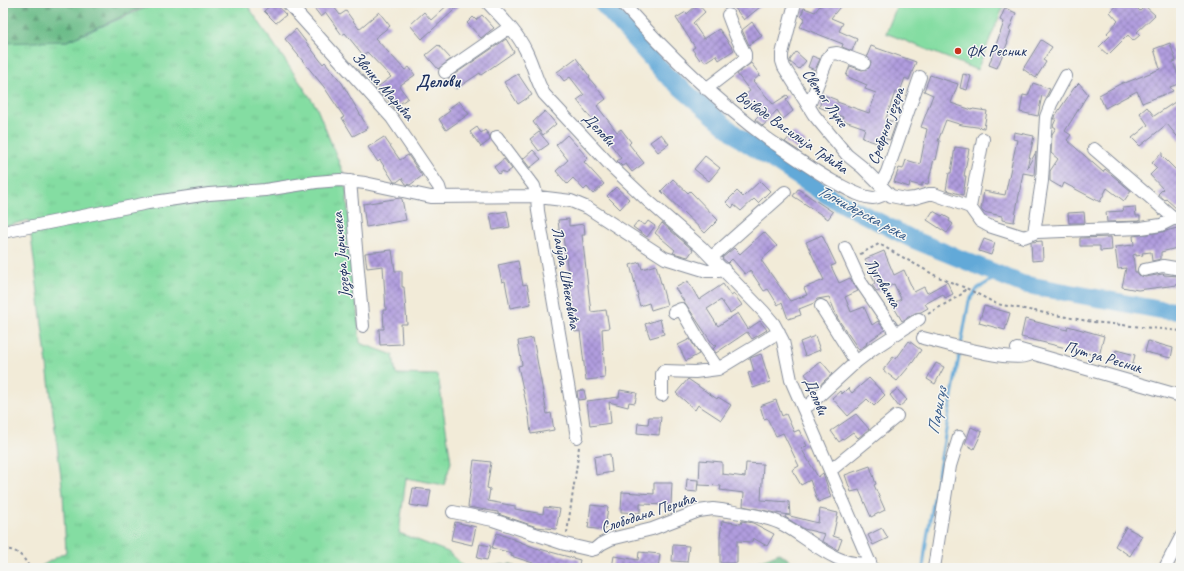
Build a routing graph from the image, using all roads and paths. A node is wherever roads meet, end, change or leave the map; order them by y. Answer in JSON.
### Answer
{"nodes":[{"id":1,"x":288,"y":3,"type":"edge"},
{"id":2,"x":488,"y":3,"type":"edge"},
{"id":3,"x":795,"y":3,"type":"edge"},
{"id":4,"x":628,"y":5,"type":"edge"},
{"id":5,"x":728,"y":15,"type":"dead end"},
{"id":6,"x":510,"y":27,"type":"junction"},
{"id":7,"x":864,"y":63,"type":"dead end"},
{"id":8,"x":445,"y":72,"type":"dead end"},
{"id":9,"x":1066,"y":76,"type":"dead end"},
{"id":10,"x":920,"y":77,"type":"dead end"},
{"id":11,"x":706,"y":89,"type":"junction"},
{"id":12,"x":808,"y":105,"type":"junction"},
{"id":13,"x":497,"y":136,"type":"dead end"},
{"id":14,"x":983,"y":139,"type":"dead end"},
{"id":15,"x":1094,"y":149,"type":"dead end"},
{"id":16,"x":350,"y":181,"type":"junction"},
{"id":17,"x":879,"y":183,"type":"junction"},
{"id":18,"x":785,"y":192,"type":"dead end"},
{"id":19,"x":887,"y":193,"type":"junction"},
{"id":20,"x":442,"y":197,"type":"junction"},
{"id":21,"x":537,"y":197,"type":"junction"},
{"id":22,"x":970,"y":207,"type":"junction"},
{"id":23,"x":1178,"y":217,"type":"edge"},
{"id":24,"x":3,"y":232,"type":"edge"},
{"id":25,"x":1034,"y":233,"type":"junction"},
{"id":26,"x":847,"y":254,"type":"joint"},
{"id":27,"x":712,"y":257,"type":"junction"},
{"id":28,"x":724,"y":269,"type":"junction"},
{"id":29,"x":1144,"y":270,"type":"dead end"},
{"id":30,"x":1181,"y":270,"type":"edge"},
{"id":31,"x":966,"y":288,"type":"junction"},
{"id":32,"x":821,"y":306,"type":"dead end"},
{"id":33,"x":674,"y":312,"type":"dead end"},
{"id":34,"x":919,"y":319,"type":"joint"},
{"id":35,"x":363,"y":326,"type":"dead end"},
{"id":36,"x":1181,"y":331,"type":"edge"},
{"id":37,"x":779,"y":332,"type":"junction"},
{"id":38,"x":896,"y":334,"type":"junction"},
{"id":39,"x":922,"y":338,"type":"dead end"},
{"id":40,"x":1017,"y":349,"type":"dead end"},
{"id":41,"x":1032,"y":353,"type":"junction"},
{"id":42,"x":856,"y":362,"type":"junction"},
{"id":43,"x":718,"y":369,"type":"junction"},
{"id":44,"x":662,"y":395,"type":"dead end"},
{"id":45,"x":1181,"y":396,"type":"edge"},
{"id":46,"x":803,"y":408,"type":"junction"},
{"id":47,"x":897,"y":416,"type":"dead end"},
{"id":48,"x":577,"y":437,"type":"joint"},
{"id":49,"x":959,"y":437,"type":"dead end"},
{"id":50,"x":831,"y":470,"type":"junction"},
{"id":51,"x":453,"y":512,"type":"dead end"},
{"id":52,"x":1181,"y":537,"type":"edge"},
{"id":53,"x":565,"y":544,"type":"junction"},
{"id":54,"x":3,"y":548,"type":"edge"},
{"id":55,"x":871,"y":565,"type":"edge"},
{"id":56,"x":30,"y":568,"type":"edge"},
{"id":57,"x":934,"y":568,"type":"edge"},
{"id":58,"x":1165,"y":568,"type":"edge"}],
"edges":[{"from":1,"to":20,"type":"street","name":"Звонка Марића"},
{"from":2,"to":6,"type":"street","name":"Делови"},
{"from":3,"to":12,"type":"street","name":"Светог Луке"},
{"from":4,"to":11,"type":"street","name":"Војводе Василија Трбића"},
{"from":5,"to":11,"type":"street"},
{"from":6,"to":8,"type":"street"},
{"from":6,"to":27,"type":"street","name":"Делови"},
{"from":7,"to":12,"type":"street"},
{"from":9,"to":25,"type":"street"},
{"from":10,"to":17,"type":"street","name":"Сребрног језера"},
{"from":11,"to":19,"type":"street","name":"Војводе Василија Трбића"},
{"from":12,"to":17,"type":"street","name":"Светог Луке"},
{"from":13,"to":21,"type":"street","name":"Лабуда Шћековића"},
{"from":14,"to":22,"type":"street"},
{"from":15,"to":23,"type":"street"},
{"from":16,"to":20,"type":"street"},
{"from":16,"to":24,"type":"street"},
{"from":16,"to":35,"type":"street","name":"Јозефа Јиричека"},
{"from":17,"to":19,"type":"street","name":"Светог Луке"},
{"from":18,"to":27,"type":"street"},
{"from":19,"to":22,"type":"street"},
{"from":20,"to":21,"type":"street"},
{"from":21,"to":28,"type":"street"},
{"from":21,"to":48,"type":"street","name":"Лабуда Шћековића"},
{"from":22,"to":25,"type":"street"},
{"from":23,"to":25,"type":"street"},
{"from":26,"to":31,"type":"path"},
{"from":26,"to":38,"type":"street","name":"Луговачка"},
{"from":27,"to":28,"type":"street","name":"Делови"},
{"from":28,"to":37,"type":"street","name":"Делови"},
{"from":29,"to":30,"type":"street"},
{"from":31,"to":34,"type":"path"},
{"from":31,"to":36,"type":"path"},
{"from":32,"to":42,"type":"street"},
{"from":33,"to":43,"type":"street"},
{"from":34,"to":38,"type":"street","name":"Луговачка"},
{"from":37,"to":43,"type":"street"},
{"from":37,"to":46,"type":"street","name":"Делови"},
{"from":38,"to":42,"type":"street","name":"Луговачка"},
{"from":39,"to":41,"type":"street"},
{"from":40,"to":41,"type":"street","name":"Пут за Ресник"},
{"from":41,"to":45,"type":"street","name":"Пут за Ресник"},
{"from":42,"to":46,"type":"street","name":"Луговачка"},
{"from":43,"to":44,"type":"street"},
{"from":46,"to":50,"type":"street","name":"Делови"},
{"from":47,"to":50,"type":"street"},
{"from":48,"to":53,"type":"path"},
{"from":49,"to":57,"type":"street"},
{"from":50,"to":55,"type":"street","name":"Делови"},
{"from":51,"to":53,"type":"street","name":"Слободана Перића"},
{"from":52,"to":58,"type":"street"},
{"from":53,"to":55,"type":"street","name":"Слободана Перића"},
{"from":54,"to":56,"type":"path"}]}
